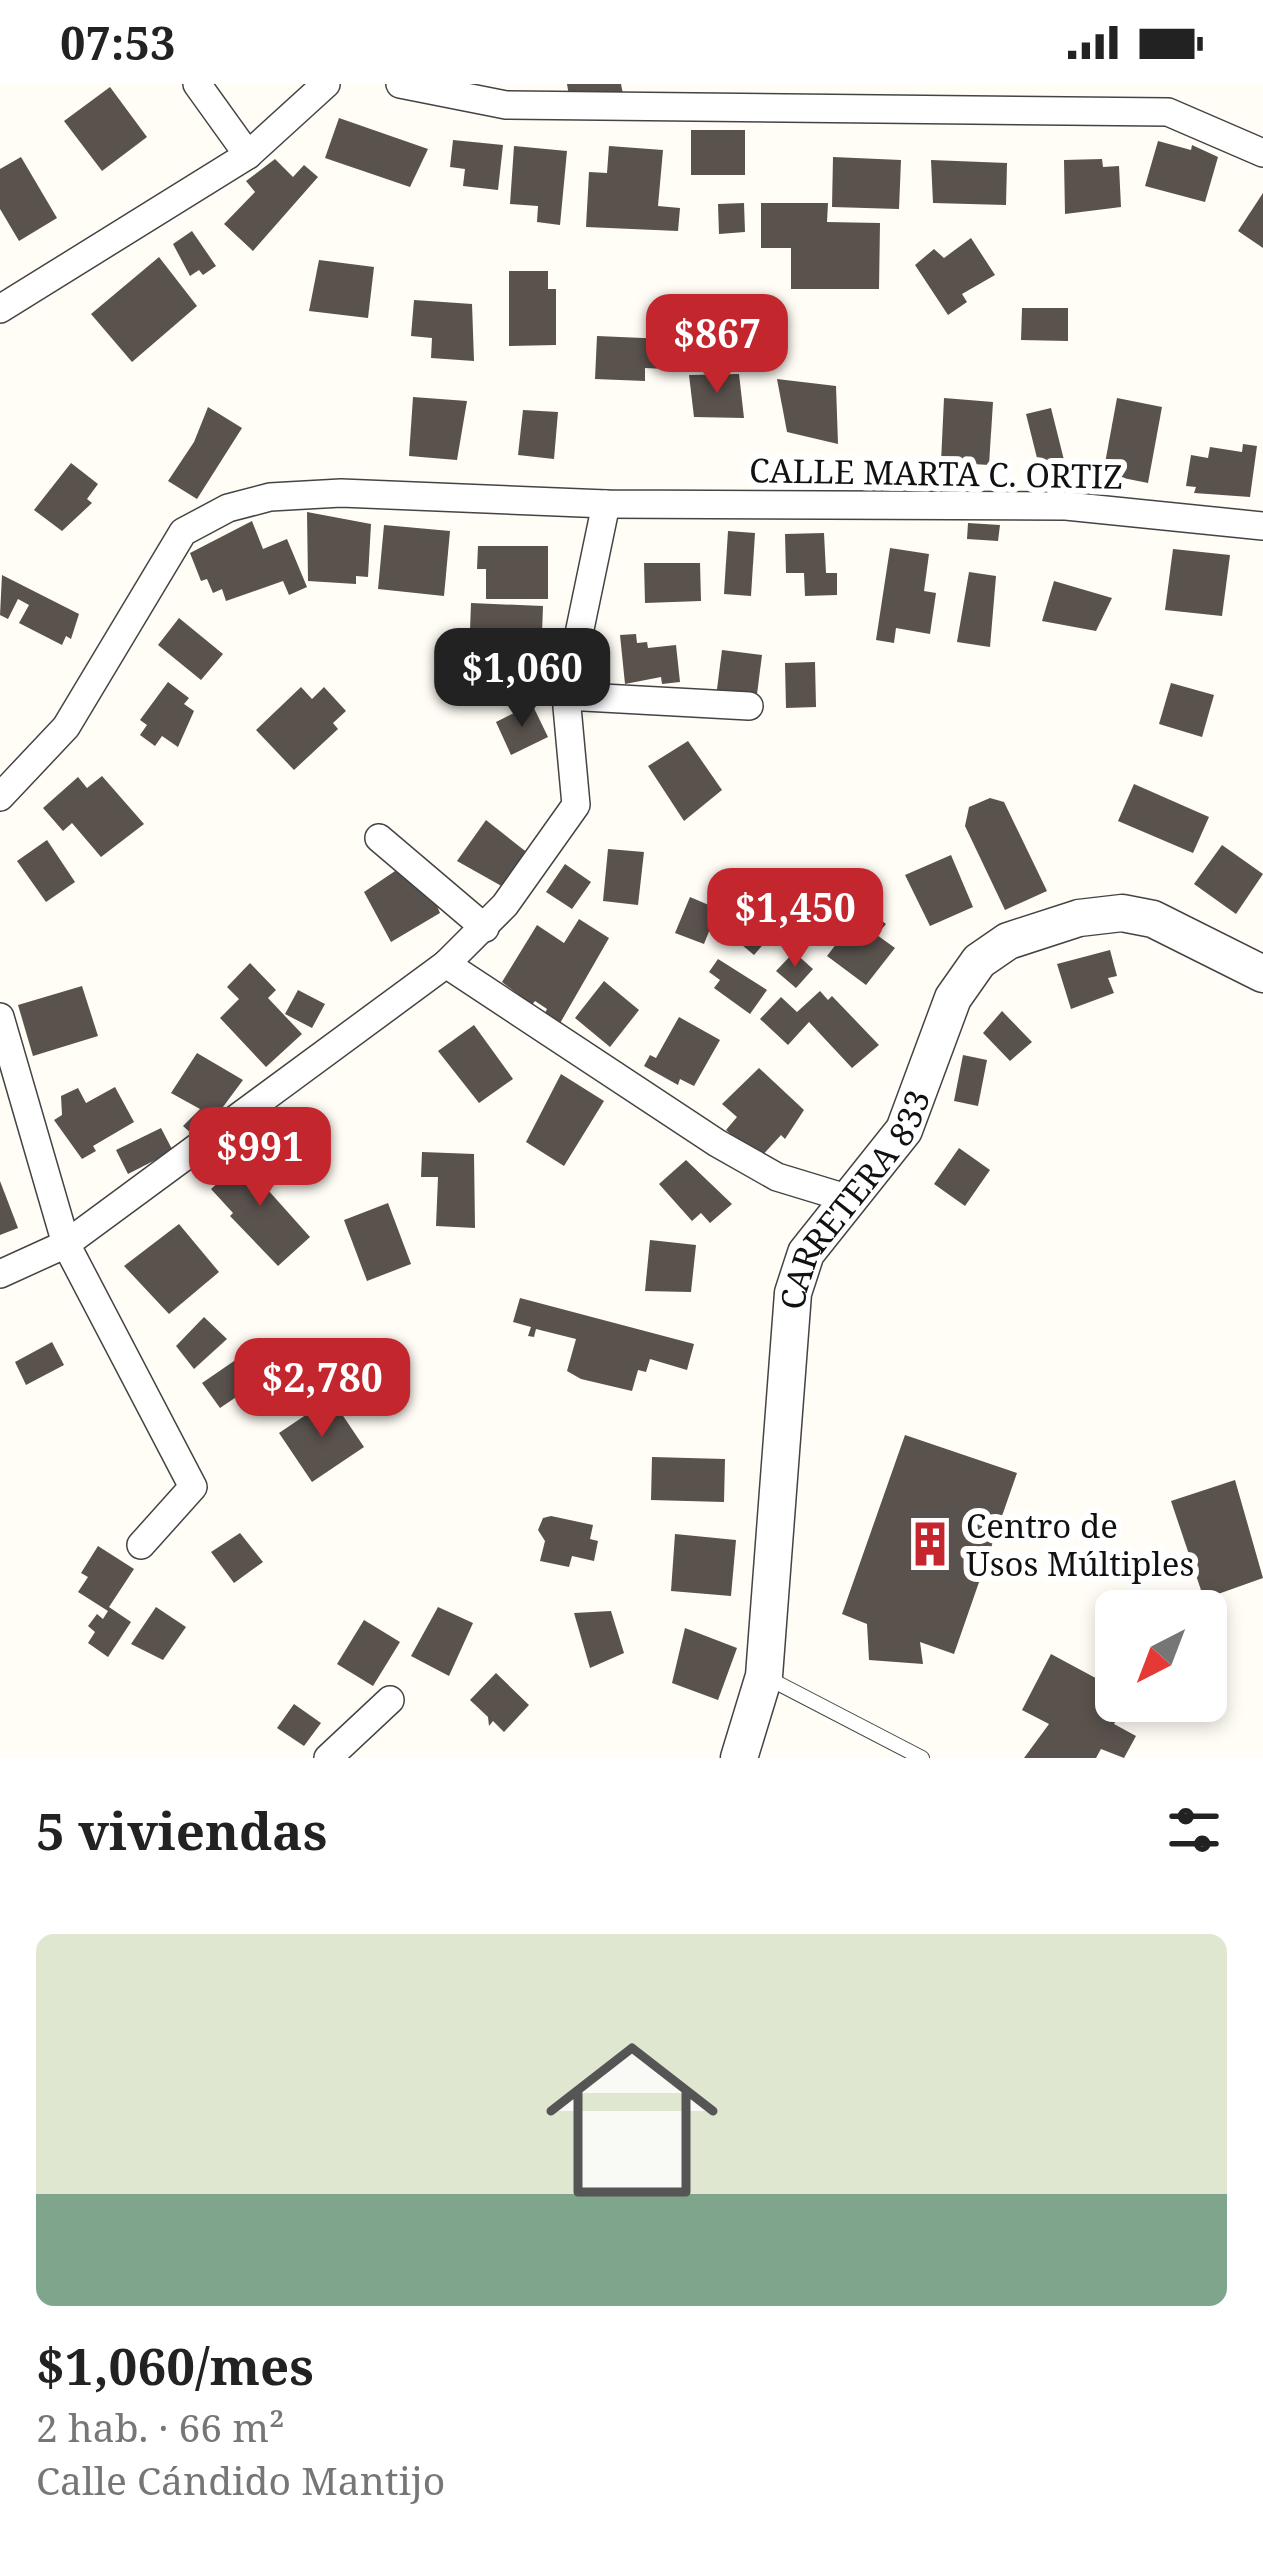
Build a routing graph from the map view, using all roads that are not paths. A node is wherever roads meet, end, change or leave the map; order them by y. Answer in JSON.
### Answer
{"nodes":[{"id":1,"x":196,"y":84,"type":"edge"},
{"id":2,"x":326,"y":84,"type":"edge"},
{"id":3,"x":400,"y":84,"type":"edge"},
{"id":4,"x":1263,"y":153,"type":"edge"},
{"id":5,"x":248,"y":155,"type":"junction"},
{"id":6,"x":0,"y":309,"type":"edge"},
{"id":7,"x":606,"y":504,"type":"junction"},
{"id":8,"x":1263,"y":526,"type":"edge"},
{"id":9,"x":566,"y":696,"type":"junction"},
{"id":10,"x":749,"y":706,"type":"dead end"},
{"id":11,"x":0,"y":797,"type":"edge"},
{"id":12,"x":379,"y":838,"type":"dead end"},
{"id":13,"x":484,"y":928,"type":"junction"},
{"id":14,"x":446,"y":964,"type":"junction"},
{"id":15,"x":1263,"y":974,"type":"edge"},
{"id":16,"x":0,"y":1017,"type":"edge"},
{"id":17,"x":846,"y":1198,"type":"junction"},
{"id":18,"x":66,"y":1244,"type":"junction"},
{"id":19,"x":0,"y":1274,"type":"edge"},
{"id":20,"x":141,"y":1545,"type":"dead end"},
{"id":21,"x":764,"y":1676,"type":"junction"},
{"id":22,"x":390,"y":1700,"type":"dead end"},
{"id":23,"x":328,"y":1758,"type":"edge"},
{"id":24,"x":739,"y":1758,"type":"edge"},
{"id":25,"x":922,"y":1758,"type":"edge"}],
"edges":[{"from":1,"to":5,"type":"street"},
{"from":2,"to":5,"type":"street"},
{"from":3,"to":4,"type":"street"},
{"from":5,"to":6,"type":"street"},
{"from":7,"to":8,"type":"street","name":"CALLE MARTA C. ORTIZ"},
{"from":7,"to":9,"type":"street"},
{"from":7,"to":11,"type":"street","name":"CALLE MARTA C. ORTIZ"},
{"from":9,"to":10,"type":"street"},
{"from":9,"to":13,"type":"street"},
{"from":12,"to":13,"type":"street"},
{"from":13,"to":14,"type":"street"},
{"from":14,"to":17,"type":"street"},
{"from":14,"to":18,"type":"street"},
{"from":15,"to":17,"type":"street","name":"CARRETERA 833"},
{"from":16,"to":18,"type":"street"},
{"from":17,"to":21,"type":"street","name":"CARRETERA 833"},
{"from":18,"to":19,"type":"street"},
{"from":18,"to":20,"type":"street"},
{"from":21,"to":24,"type":"street","name":"CARRETERA 833"},
{"from":21,"to":25,"type":"lane"},
{"from":22,"to":23,"type":"street"}]}
